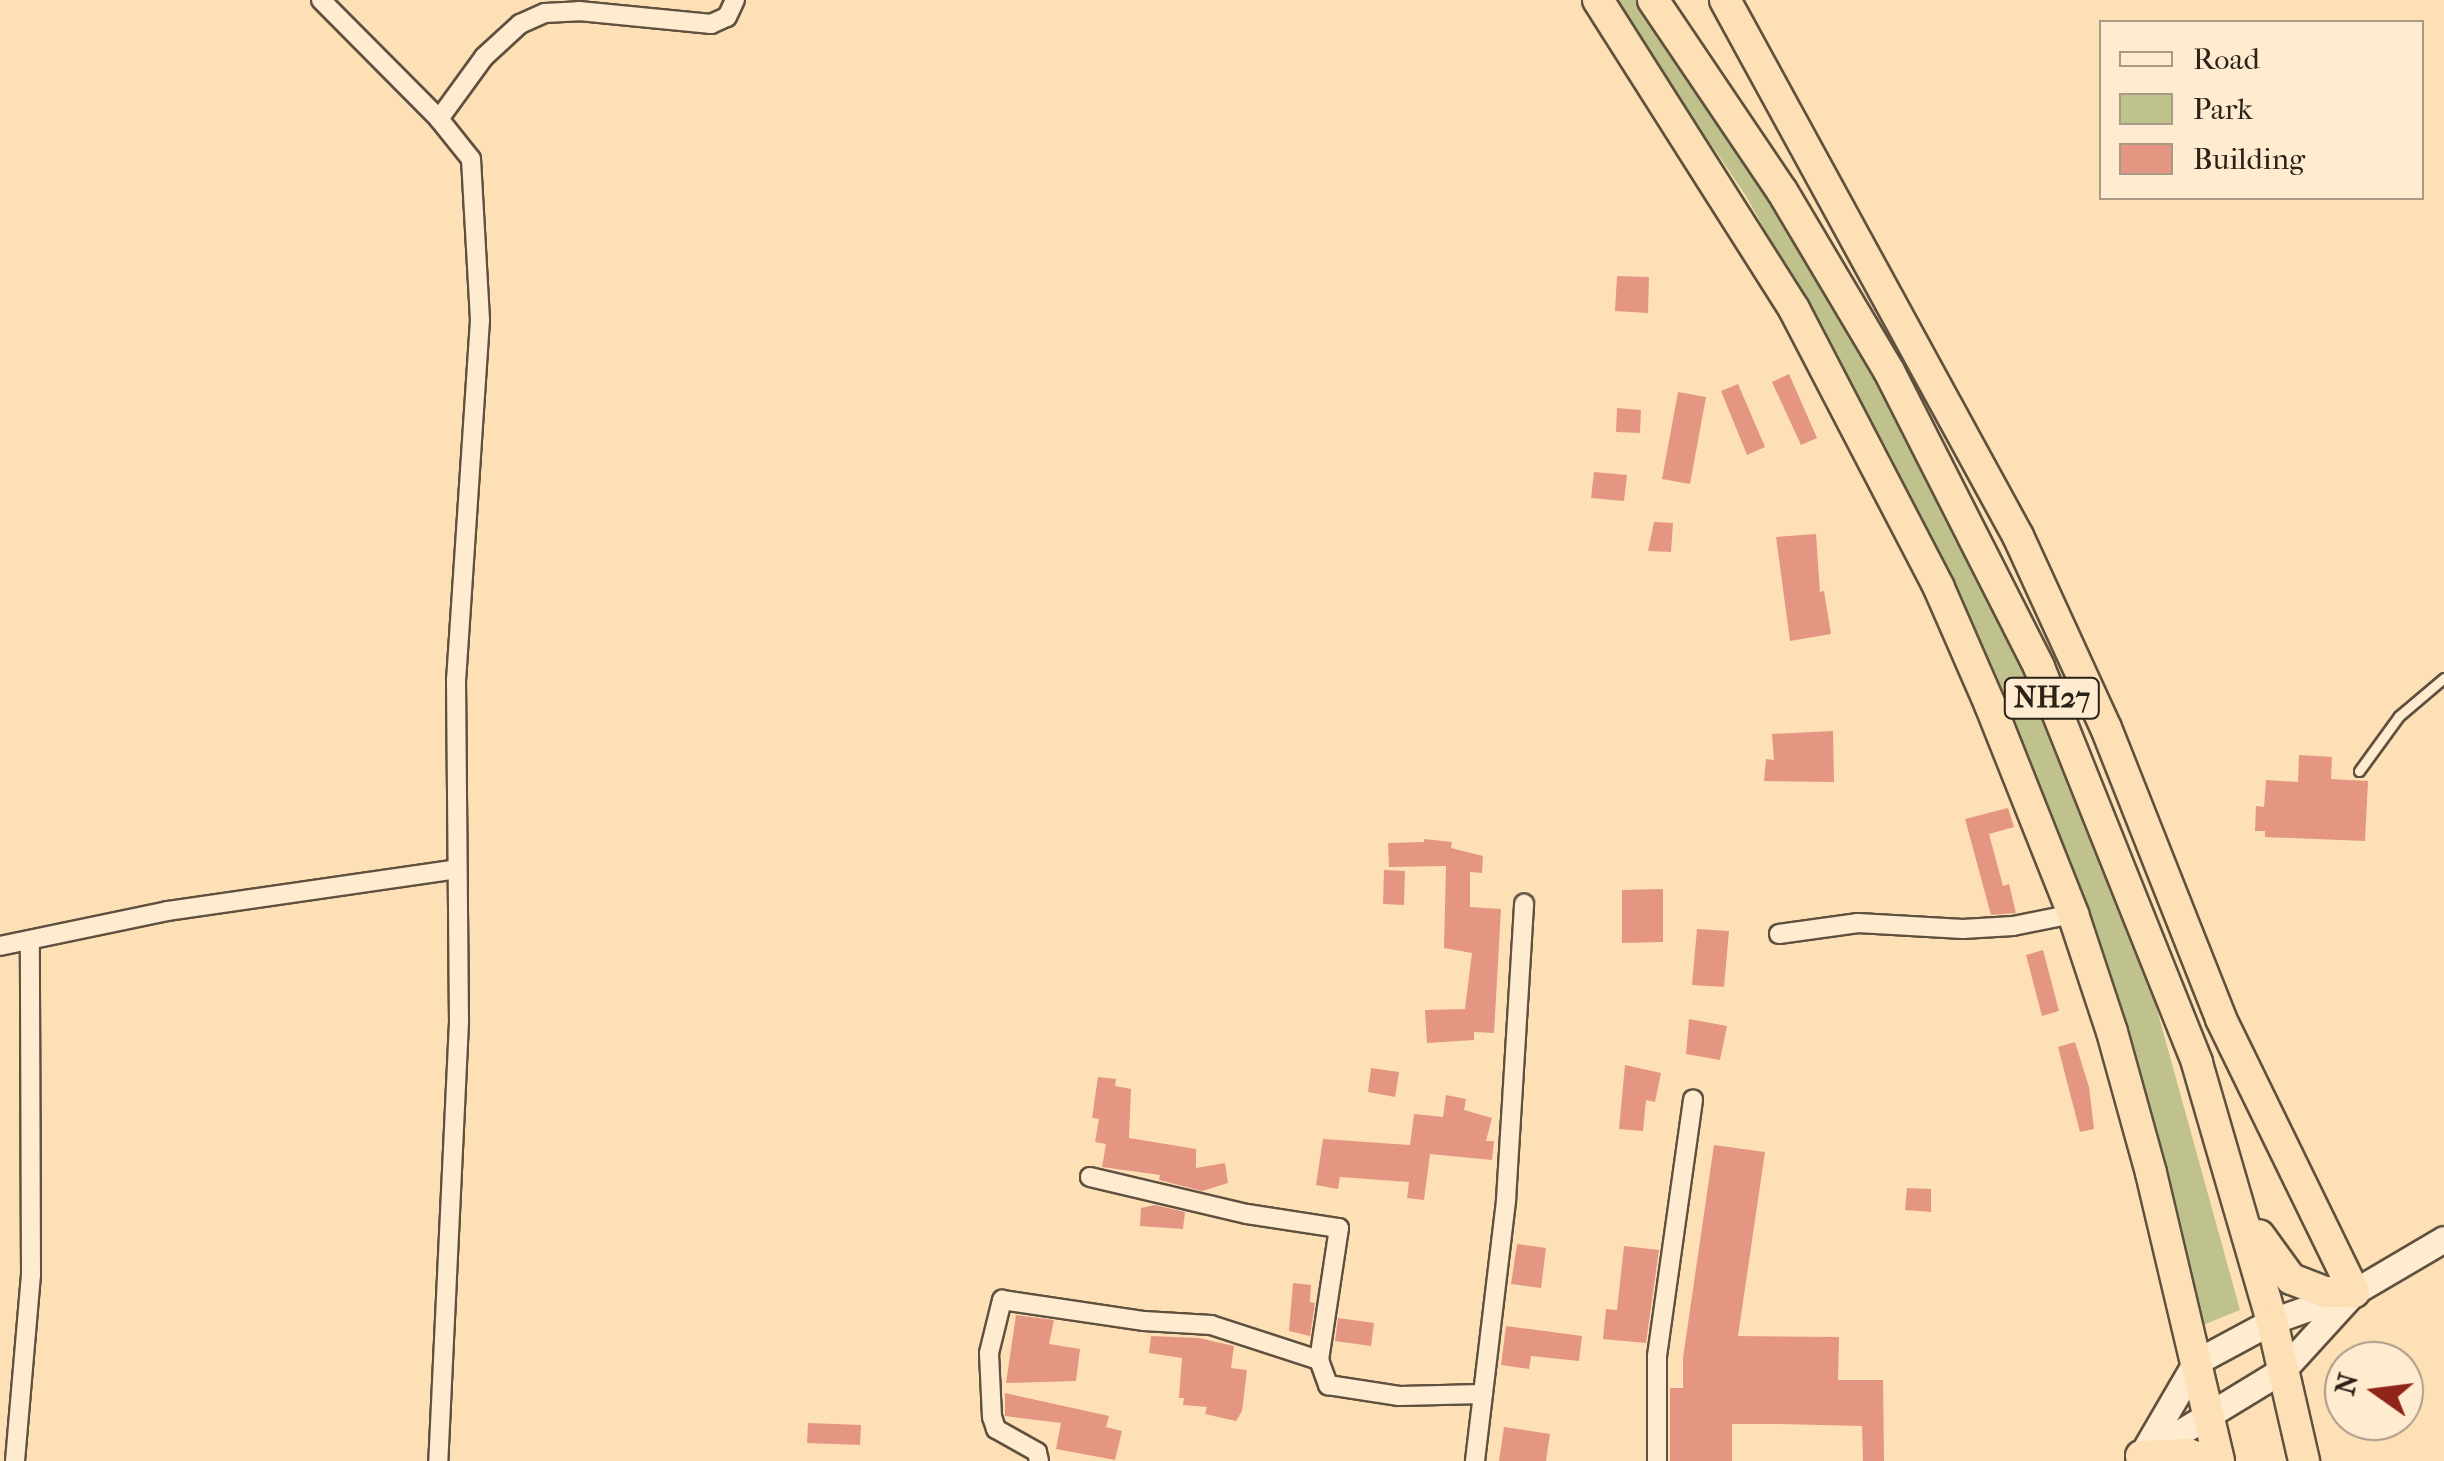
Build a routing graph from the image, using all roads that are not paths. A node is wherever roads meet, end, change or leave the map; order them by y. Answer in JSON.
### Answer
{"nodes":[{"id":1,"x":321,"y":0,"type":"edge"},
{"id":2,"x":735,"y":0,"type":"edge"},
{"id":3,"x":1598,"y":0,"type":"edge"},
{"id":4,"x":1653,"y":0,"type":"edge"},
{"id":5,"x":1724,"y":0,"type":"edge"},
{"id":6,"x":439,"y":118,"type":"junction"},
{"id":7,"x":2444,"y":678,"type":"edge"},
{"id":8,"x":2359,"y":771,"type":"dead end"},
{"id":9,"x":457,"y":869,"type":"junction"},
{"id":10,"x":1524,"y":904,"type":"dead end"},
{"id":11,"x":2072,"y":914,"type":"junction"},
{"id":12,"x":1779,"y":934,"type":"dead end"},
{"id":13,"x":30,"y":940,"type":"junction"},
{"id":14,"x":0,"y":946,"type":"edge"},
{"id":15,"x":1693,"y":1100,"type":"dead end"},
{"id":16,"x":1090,"y":1177,"type":"dead end"},
{"id":17,"x":2240,"y":1202,"type":"junction"},
{"id":18,"x":2443,"y":1238,"type":"edge"},
{"id":19,"x":2354,"y":1292,"type":"junction"},
{"id":20,"x":2272,"y":1321,"type":"junction"},
{"id":21,"x":1319,"y":1360,"type":"junction"},
{"id":22,"x":2196,"y":1362,"type":"junction"},
{"id":23,"x":2284,"y":1369,"type":"junction"},
{"id":24,"x":1483,"y":1394,"type":"junction"},
{"id":25,"x":2209,"y":1418,"type":"junction"},
{"id":26,"x":2138,"y":1458,"type":"edge"},
{"id":27,"x":15,"y":1461,"type":"edge"},
{"id":28,"x":438,"y":1461,"type":"edge"},
{"id":29,"x":1039,"y":1461,"type":"edge"},
{"id":30,"x":1475,"y":1461,"type":"edge"},
{"id":31,"x":1657,"y":1461,"type":"edge"},
{"id":32,"x":2209,"y":1461,"type":"edge"},
{"id":33,"x":2218,"y":1461,"type":"edge"},
{"id":34,"x":2304,"y":1461,"type":"edge"}],
"edges":[{"from":1,"to":6,"type":"street"},
{"from":2,"to":6,"type":"street"},
{"from":3,"to":11,"type":"highway","number":"NH27"},
{"from":4,"to":17,"type":"highway","number":"NH27"},
{"from":5,"to":19,"type":"highway"},
{"from":6,"to":9,"type":"street"},
{"from":7,"to":8,"type":"lane"},
{"from":9,"to":13,"type":"street"},
{"from":9,"to":28,"type":"street"},
{"from":10,"to":24,"type":"street"},
{"from":11,"to":12,"type":"street"},
{"from":11,"to":22,"type":"highway","number":"NH27"},
{"from":13,"to":14,"type":"street"},
{"from":13,"to":27,"type":"street"},
{"from":15,"to":31,"type":"street"},
{"from":16,"to":21,"type":"street"},
{"from":17,"to":19,"type":"highway"},
{"from":17,"to":20,"type":"highway","number":"NH27"},
{"from":18,"to":19,"type":"main road"},
{"from":19,"to":20,"type":"main road"},
{"from":19,"to":23,"type":"main road"},
{"from":20,"to":22,"type":"main road"},
{"from":20,"to":23,"type":"highway","number":"NH27"},
{"from":21,"to":24,"type":"street"},
{"from":21,"to":29,"type":"street"},
{"from":22,"to":25,"type":"highway","number":"NH27"},
{"from":22,"to":26,"type":"main road"},
{"from":23,"to":25,"type":"main road"},
{"from":23,"to":34,"type":"highway","number":"NH27"},
{"from":24,"to":30,"type":"street"},
{"from":25,"to":26,"type":"main road"},
{"from":25,"to":33,"type":"highway","number":"NH27"},
{"from":26,"to":32,"type":"highway"}]}
